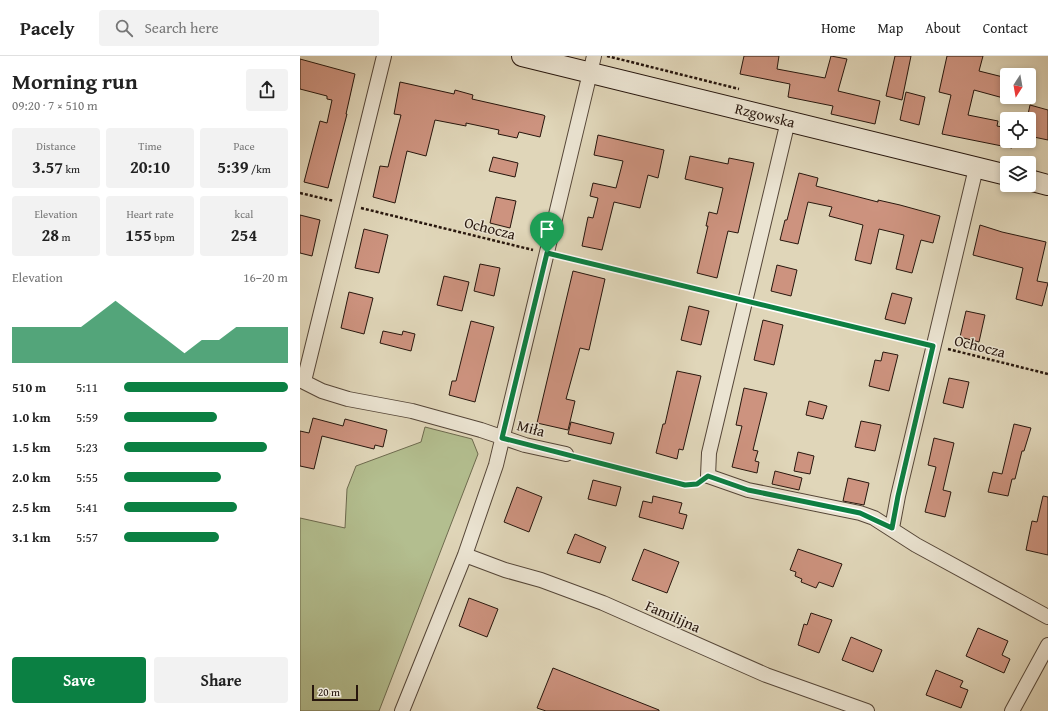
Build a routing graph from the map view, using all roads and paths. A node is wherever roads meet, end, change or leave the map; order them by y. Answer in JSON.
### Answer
{"nodes":[{"id":1,"x":384,"y":56,"type":"edge"},
{"id":2,"x":522,"y":56,"type":"edge"},
{"id":3,"x":607,"y":56,"type":"edge"},
{"id":4,"x":592,"y":64,"type":"edge"},
{"id":5,"x":739,"y":89,"type":"dead end"},
{"id":6,"x":788,"y":121,"type":"junction"},
{"id":7,"x":976,"y":168,"type":"junction"},
{"id":8,"x":1000,"y":173,"type":"edge"},
{"id":9,"x":1036,"y":182,"type":"edge"},
{"id":10,"x":1048,"y":185,"type":"edge"},
{"id":11,"x":300,"y":193,"type":"edge"},
{"id":12,"x":347,"y":205,"type":"junction"},
{"id":13,"x":547,"y":253,"type":"junction"},
{"id":14,"x":745,"y":301,"type":"junction"},
{"id":15,"x":933,"y":346,"type":"junction"},
{"id":16,"x":1048,"y":374,"type":"edge"},
{"id":17,"x":302,"y":381,"type":"edge"},
{"id":18,"x":502,"y":438,"type":"junction"},
{"id":19,"x":566,"y":454,"type":"joint"},
{"id":20,"x":708,"y":476,"type":"junction"},
{"id":21,"x":892,"y":528,"type":"junction"},
{"id":22,"x":465,"y":555,"type":"junction"},
{"id":23,"x":1048,"y":617,"type":"edge"},
{"id":24,"x":1048,"y":645,"type":"edge"},
{"id":25,"x":402,"y":711,"type":"edge"},
{"id":26,"x":867,"y":711,"type":"edge"},
{"id":27,"x":1012,"y":711,"type":"edge"}],
"edges":[{"from":1,"to":12,"type":"street"},
{"from":2,"to":4,"type":"main road","name":"Rzgowska"},
{"from":3,"to":5,"type":"path"},
{"from":4,"to":6,"type":"main road","name":"Rzgowska"},
{"from":4,"to":13,"type":"street"},
{"from":6,"to":7,"type":"main road","name":"Rzgowska"},
{"from":6,"to":14,"type":"street"},
{"from":7,"to":8,"type":"main road","name":"Rzgowska"},
{"from":7,"to":15,"type":"street"},
{"from":9,"to":10,"type":"main road"},
{"from":11,"to":12,"type":"path","name":"Ochocza"},
{"from":12,"to":13,"type":"path","name":"Ochocza"},
{"from":12,"to":17,"type":"street"},
{"from":13,"to":14,"type":"path","name":"Ochocza"},
{"from":13,"to":18,"type":"street"},
{"from":14,"to":15,"type":"path","name":"Ochocza"},
{"from":14,"to":20,"type":"street"},
{"from":15,"to":16,"type":"path","name":"Ochocza"},
{"from":15,"to":21,"type":"street"},
{"from":17,"to":18,"type":"street","name":"Miła"},
{"from":18,"to":19,"type":"street","name":"Miła"},
{"from":18,"to":22,"type":"street"},
{"from":19,"to":20,"type":"path"},
{"from":20,"to":21,"type":"street"},
{"from":21,"to":23,"type":"street"},
{"from":22,"to":25,"type":"street"},
{"from":22,"to":26,"type":"street","name":"Familijna"},
{"from":24,"to":27,"type":"street"}]}
